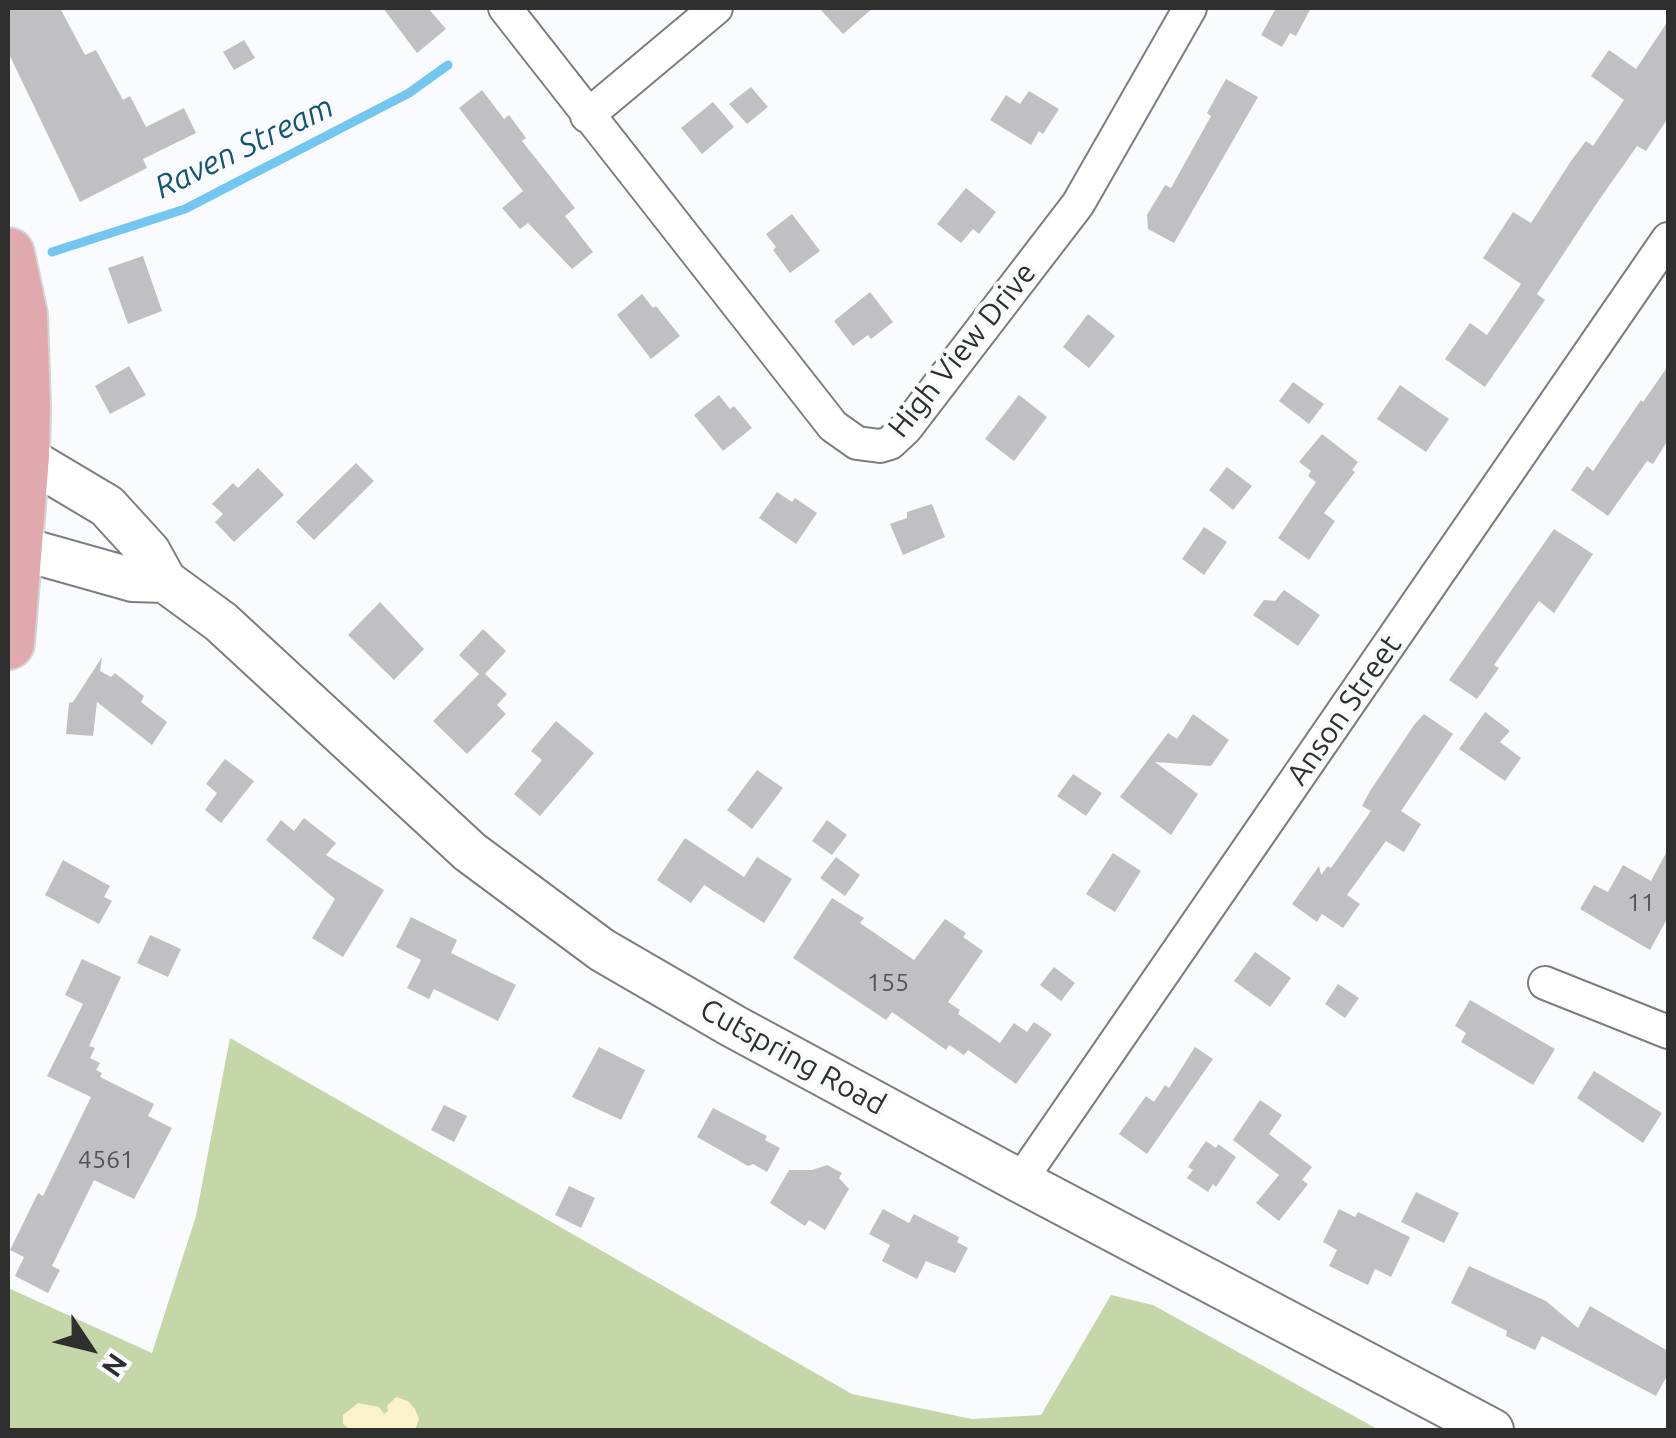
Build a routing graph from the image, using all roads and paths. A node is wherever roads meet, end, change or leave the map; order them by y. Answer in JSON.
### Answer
{"nodes":[{"id":1,"x":505,"y":8,"type":"edge"},
{"id":2,"x":716,"y":8,"type":"edge"},
{"id":3,"x":1190,"y":8,"type":"edge"},
{"id":4,"x":587,"y":116,"type":"junction"},
{"id":5,"x":1668,"y":239,"type":"edge"},
{"id":6,"x":8,"y":254,"type":"edge"},
{"id":7,"x":14,"y":315,"type":"edge"},
{"id":8,"x":23,"y":456,"type":"junction"},
{"id":9,"x":16,"y":548,"type":"junction"},
{"id":10,"x":165,"y":581,"type":"junction"},
{"id":11,"x":8,"y":643,"type":"edge"},
{"id":12,"x":1546,"y":984,"type":"dead end"},
{"id":13,"x":1668,"y":1032,"type":"edge"},
{"id":14,"x":1020,"y":1182,"type":"junction"},
{"id":15,"x":1492,"y":1430,"type":"edge"}],
"edges":[{"from":1,"to":4,"type":"street","name":"High View Drive"},
{"from":2,"to":4,"type":"street"},
{"from":3,"to":4,"type":"street","name":"High View Drive"},
{"from":5,"to":14,"type":"street","name":"Anson Street"},
{"from":6,"to":7,"type":"main road"},
{"from":7,"to":8,"type":"main road"},
{"from":8,"to":9,"type":"main road"},
{"from":8,"to":10,"type":"street","name":"Cutspring Road"},
{"from":9,"to":10,"type":"street","name":"Cutspring Road"},
{"from":9,"to":11,"type":"main road"},
{"from":10,"to":14,"type":"street","name":"Cutspring Road"},
{"from":12,"to":13,"type":"street"},
{"from":14,"to":15,"type":"street","name":"Cutspring Road"}]}
